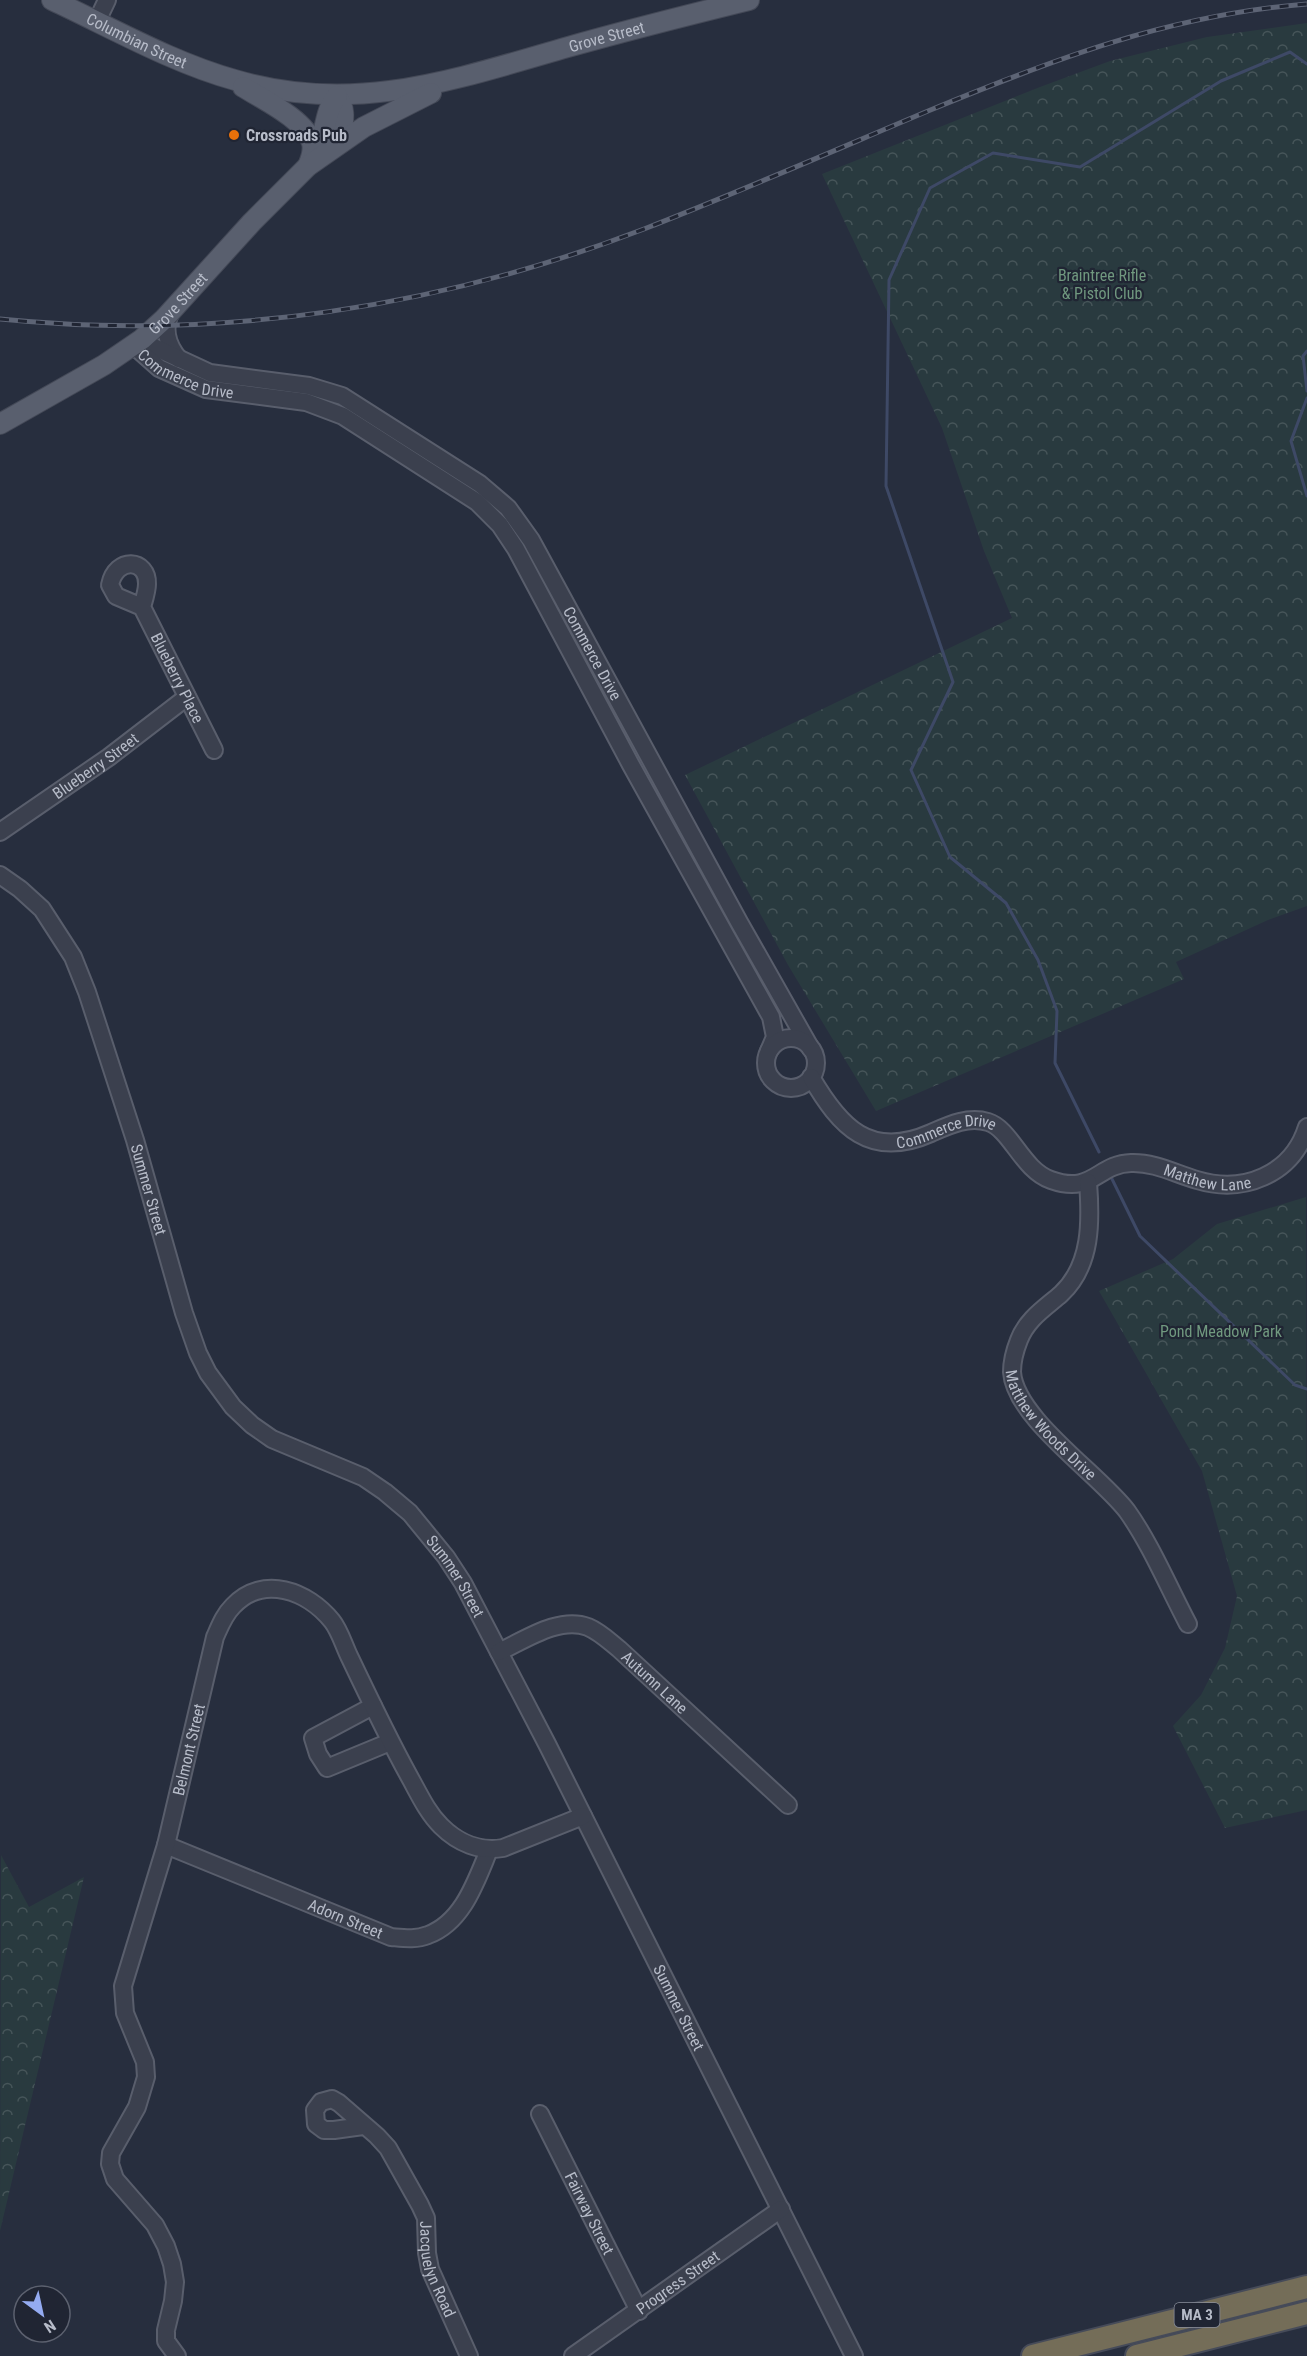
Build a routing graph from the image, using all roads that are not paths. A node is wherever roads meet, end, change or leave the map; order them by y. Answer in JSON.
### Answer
{"nodes":[{"id":1,"x":52,"y":0,"type":"edge"},
{"id":2,"x":107,"y":0,"type":"edge"},
{"id":3,"x":749,"y":0,"type":"edge"},
{"id":4,"x":82,"y":6,"type":"edge"},
{"id":5,"x":97,"y":21,"type":"junction"},
{"id":6,"x":468,"y":76,"type":"junction"},
{"id":7,"x":225,"y":77,"type":"junction"},
{"id":8,"x":337,"y":96,"type":"junction"},
{"id":9,"x":330,"y":149,"type":"junction"},
{"id":10,"x":308,"y":166,"type":"junction"},
{"id":11,"x":172,"y":310,"type":"junction"},
{"id":12,"x":133,"y":345,"type":"junction"},
{"id":13,"x":182,"y":362,"type":"junction"},
{"id":14,"x":217,"y":384,"type":"junction"},
{"id":15,"x":0,"y":424,"type":"edge"},
{"id":16,"x":436,"y":465,"type":"junction"},
{"id":17,"x":142,"y":607,"type":"dead end"},
{"id":18,"x":187,"y":697,"type":"junction"},
{"id":19,"x":214,"y":750,"type":"dead end"},
{"id":20,"x":0,"y":832,"type":"edge"},
{"id":21,"x":0,"y":875,"type":"edge"},
{"id":22,"x":811,"y":1049,"type":"junction"},
{"id":23,"x":769,"y":1051,"type":"junction"},
{"id":24,"x":812,"y":1077,"type":"junction"},
{"id":25,"x":1307,"y":1127,"type":"edge"},
{"id":26,"x":1088,"y":1182,"type":"junction"},
{"id":27,"x":1188,"y":1624,"type":"dead end"},
{"id":28,"x":499,"y":1652,"type":"junction"},
{"id":29,"x":373,"y":1706,"type":"junction"},
{"id":30,"x":390,"y":1742,"type":"junction"},
{"id":31,"x":788,"y":1804,"type":"dead end"},
{"id":32,"x":583,"y":1816,"type":"junction"},
{"id":33,"x":166,"y":1845,"type":"junction"},
{"id":34,"x":489,"y":1850,"type":"junction"},
{"id":35,"x":540,"y":2115,"type":"dead end"},
{"id":36,"x":363,"y":2126,"type":"dead end"},
{"id":37,"x":781,"y":2209,"type":"junction"},
{"id":38,"x":1307,"y":2287,"type":"edge"},
{"id":39,"x":639,"y":2311,"type":"junction"},
{"id":40,"x":1307,"y":2313,"type":"edge"},
{"id":41,"x":177,"y":2356,"type":"edge"},
{"id":42,"x":469,"y":2356,"type":"edge"},
{"id":43,"x":573,"y":2356,"type":"edge"},
{"id":44,"x":854,"y":2356,"type":"edge"},
{"id":45,"x":1033,"y":2356,"type":"edge"},
{"id":46,"x":1137,"y":2356,"type":"edge"}],
"edges":[{"from":1,"to":4,"type":"main road","name":"Columbian Street"},
{"from":2,"to":5,"type":"street"},
{"from":3,"to":6,"type":"main road","name":"Grove Street"},
{"from":4,"to":5,"type":"main road","name":"Columbian Street"},
{"from":5,"to":7,"type":"main road","name":"Columbian Street"},
{"from":6,"to":8,"type":"main road","name":"Grove Street"},
{"from":6,"to":9,"type":"main road","name":"Grove Street"},
{"from":7,"to":8,"type":"main road","name":"Columbian Street"},
{"from":7,"to":10,"type":"main road","name":"Columbian Street"},
{"from":8,"to":9,"type":"main road"},
{"from":8,"to":10,"type":"main road","name":"Grove Street"},
{"from":9,"to":10,"type":"main road","name":"Grove Street"},
{"from":10,"to":11,"type":"main road","name":"Grove Street"},
{"from":11,"to":12,"type":"main road","name":"Grove Street"},
{"from":11,"to":13,"type":"street"},
{"from":12,"to":13,"type":"street","name":"Commerce Drive"},
{"from":12,"to":14,"type":"street","name":"Commerce Drive"},
{"from":12,"to":15,"type":"main road","name":"Grove Street"},
{"from":13,"to":14,"type":"street","name":"Commerce Drive"},
{"from":14,"to":16,"type":"street","name":"Commerce Drive"},
{"from":16,"to":22,"type":"street","name":"Commerce Drive"},
{"from":16,"to":23,"type":"street","name":"Commerce Drive"},
{"from":17,"to":18,"type":"street","name":"Blueberry Place"},
{"from":18,"to":19,"type":"street","name":"Blueberry Place"},
{"from":18,"to":20,"type":"street","name":"Blueberry Street"},
{"from":21,"to":28,"type":"street","name":"Summer Street"},
{"from":22,"to":23,"type":"street"},
{"from":22,"to":24,"type":"street"},
{"from":23,"to":24,"type":"street"},
{"from":24,"to":26,"type":"street","name":"Commerce Drive"},
{"from":25,"to":26,"type":"street","name":"Matthew Lane"},
{"from":26,"to":27,"type":"street","name":"Matthew Woods Drive"},
{"from":28,"to":31,"type":"street","name":"Autumn Lane"},
{"from":28,"to":32,"type":"street","name":"Summer Street"},
{"from":29,"to":30,"type":"street","name":"Belmont Street"},
{"from":29,"to":30,"type":"street"},
{"from":29,"to":33,"type":"street","name":"Belmont Street"},
{"from":30,"to":34,"type":"street","name":"Belmont Street"},
{"from":32,"to":34,"type":"street"},
{"from":32,"to":37,"type":"street","name":"Summer Street"},
{"from":33,"to":34,"type":"street","name":"Adorn Street"},
{"from":33,"to":41,"type":"street","name":"Belmont Street"},
{"from":35,"to":39,"type":"street","name":"Fairway Street"},
{"from":36,"to":42,"type":"street","name":"Jacquelyn Road"},
{"from":37,"to":39,"type":"street","name":"Progress Street"},
{"from":37,"to":44,"type":"street","name":"Summer Street"},
{"from":38,"to":45,"type":"highway","number":"MA 3"},
{"from":39,"to":43,"type":"street","name":"Progress Street"},
{"from":40,"to":46,"type":"highway","number":"MA 3"}]}
